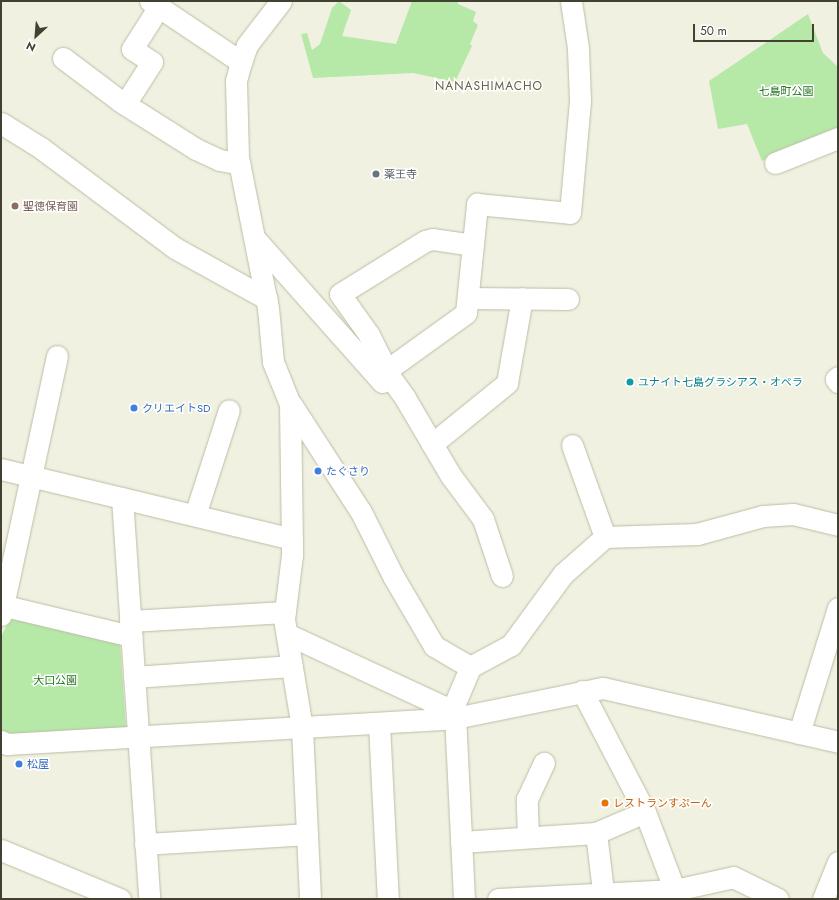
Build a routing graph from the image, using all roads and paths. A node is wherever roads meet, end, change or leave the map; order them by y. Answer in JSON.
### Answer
{"nodes":[{"id":1,"x":281,"y":1,"type":"edge"},
{"id":2,"x":571,"y":1,"type":"edge"},
{"id":3,"x":154,"y":5,"type":"edge"},
{"id":4,"x":63,"y":58,"type":"dead end"},
{"id":5,"x":241,"y":62,"type":"junction"},
{"id":6,"x":125,"y":104,"type":"junction"},
{"id":7,"x":1,"y":122,"type":"edge"},
{"id":8,"x":838,"y":138,"type":"edge"},
{"id":9,"x":775,"y":162,"type":"dead end"},
{"id":10,"x":240,"y":164,"type":"junction"},
{"id":11,"x":257,"y":241,"type":"junction"},
{"id":12,"x":473,"y":245,"type":"junction"},
{"id":13,"x":468,"y":298,"type":"junction"},
{"id":14,"x":522,"y":298,"type":"junction"},
{"id":15,"x":267,"y":299,"type":"junction"},
{"id":16,"x":568,"y":299,"type":"dead end"},
{"id":17,"x":57,"y":356,"type":"dead end"},
{"id":18,"x":388,"y":374,"type":"junction"},
{"id":19,"x":838,"y":377,"type":"edge"},
{"id":20,"x":838,"y":382,"type":"edge"},
{"id":21,"x":290,"y":404,"type":"junction"},
{"id":22,"x":230,"y":410,"type":"dead end"},
{"id":23,"x":432,"y":444,"type":"junction"},
{"id":24,"x":572,"y":445,"type":"dead end"},
{"id":25,"x":1,"y":469,"type":"edge"},
{"id":26,"x":32,"y":476,"type":"junction"},
{"id":27,"x":122,"y":498,"type":"junction"},
{"id":28,"x":195,"y":515,"type":"junction"},
{"id":29,"x":838,"y":525,"type":"edge"},
{"id":30,"x":605,"y":537,"type":"junction"},
{"id":31,"x":292,"y":538,"type":"junction"},
{"id":32,"x":502,"y":576,"type":"dead end"},
{"id":33,"x":838,"y":608,"type":"edge"},
{"id":34,"x":3,"y":611,"type":"edge"},
{"id":35,"x":285,"y":612,"type":"junction"},
{"id":36,"x":131,"y":628,"type":"junction"},
{"id":37,"x":287,"y":634,"type":"junction"},
{"id":38,"x":292,"y":666,"type":"junction"},
{"id":39,"x":470,"y":667,"type":"junction"},
{"id":40,"x":134,"y":677,"type":"junction"},
{"id":41,"x":582,"y":692,"type":"junction"},
{"id":42,"x":455,"y":715,"type":"junction"},
{"id":43,"x":379,"y":724,"type":"junction"},
{"id":44,"x":302,"y":728,"type":"junction"},
{"id":45,"x":799,"y":733,"type":"junction"},
{"id":46,"x":138,"y":736,"type":"junction"},
{"id":47,"x":1,"y":741,"type":"edge"},
{"id":48,"x":838,"y":742,"type":"edge"},
{"id":49,"x":544,"y":763,"type":"dead end"},
{"id":50,"x":645,"y":812,"type":"junction"},
{"id":51,"x":596,"y":833,"type":"junction"},
{"id":52,"x":307,"y":834,"type":"junction"},
{"id":53,"x":528,"y":838,"type":"junction"},
{"id":54,"x":460,"y":842,"type":"junction"},
{"id":55,"x":145,"y":844,"type":"junction"},
{"id":56,"x":1,"y":850,"type":"edge"},
{"id":57,"x":838,"y":862,"type":"edge"},
{"id":58,"x":676,"y":894,"type":"edge"},
{"id":59,"x":604,"y":896,"type":"edge"},
{"id":60,"x":120,"y":899,"type":"edge"},
{"id":61,"x":149,"y":899,"type":"edge"},
{"id":62,"x":310,"y":899,"type":"edge"},
{"id":63,"x":388,"y":899,"type":"edge"},
{"id":64,"x":464,"y":899,"type":"edge"},
{"id":65,"x":498,"y":899,"type":"edge"},
{"id":66,"x":778,"y":899,"type":"edge"},
{"id":67,"x":823,"y":899,"type":"edge"}],
"edges":[{"from":1,"to":5,"type":"street"},
{"from":2,"to":12,"type":"street"},
{"from":3,"to":5,"type":"street"},
{"from":3,"to":6,"type":"street"},
{"from":4,"to":6,"type":"street"},
{"from":5,"to":10,"type":"street"},
{"from":6,"to":10,"type":"street"},
{"from":7,"to":15,"type":"street"},
{"from":8,"to":9,"type":"street"},
{"from":10,"to":11,"type":"street"},
{"from":11,"to":15,"type":"street"},
{"from":11,"to":18,"type":"street"},
{"from":12,"to":13,"type":"street"},
{"from":12,"to":18,"type":"street"},
{"from":13,"to":14,"type":"street"},
{"from":13,"to":18,"type":"street"},
{"from":14,"to":16,"type":"street"},
{"from":14,"to":23,"type":"street"},
{"from":15,"to":21,"type":"street"},
{"from":17,"to":26,"type":"street"},
{"from":18,"to":23,"type":"street"},
{"from":19,"to":20,"type":"street"},
{"from":21,"to":31,"type":"street"},
{"from":21,"to":39,"type":"street"},
{"from":22,"to":28,"type":"street"},
{"from":23,"to":32,"type":"street"},
{"from":24,"to":30,"type":"street"},
{"from":25,"to":26,"type":"street"},
{"from":26,"to":27,"type":"street"},
{"from":26,"to":34,"type":"street"},
{"from":27,"to":28,"type":"street"},
{"from":27,"to":36,"type":"street"},
{"from":28,"to":31,"type":"street"},
{"from":29,"to":30,"type":"street"},
{"from":30,"to":39,"type":"street"},
{"from":31,"to":35,"type":"street"},
{"from":33,"to":45,"type":"street"},
{"from":34,"to":36,"type":"street"},
{"from":35,"to":36,"type":"street"},
{"from":35,"to":37,"type":"street"},
{"from":36,"to":40,"type":"street"},
{"from":37,"to":38,"type":"street"},
{"from":37,"to":42,"type":"street"},
{"from":38,"to":40,"type":"street"},
{"from":38,"to":44,"type":"street"},
{"from":39,"to":42,"type":"street"},
{"from":40,"to":46,"type":"street"},
{"from":41,"to":42,"type":"street"},
{"from":41,"to":45,"type":"street"},
{"from":41,"to":50,"type":"street"},
{"from":42,"to":43,"type":"street"},
{"from":42,"to":54,"type":"street"},
{"from":43,"to":44,"type":"street"},
{"from":43,"to":63,"type":"street"},
{"from":44,"to":46,"type":"street"},
{"from":44,"to":52,"type":"street"},
{"from":45,"to":48,"type":"street"},
{"from":46,"to":47,"type":"street"},
{"from":46,"to":55,"type":"street"},
{"from":49,"to":53,"type":"street"},
{"from":50,"to":51,"type":"street"},
{"from":50,"to":58,"type":"street"},
{"from":51,"to":53,"type":"street"},
{"from":51,"to":59,"type":"street"},
{"from":52,"to":55,"type":"street"},
{"from":52,"to":62,"type":"street"},
{"from":53,"to":54,"type":"street"},
{"from":54,"to":64,"type":"street"},
{"from":55,"to":61,"type":"street"},
{"from":56,"to":60,"type":"street"},
{"from":57,"to":67,"type":"street"},
{"from":58,"to":59,"type":"street"},
{"from":58,"to":66,"type":"street"},
{"from":59,"to":65,"type":"street"}]}
